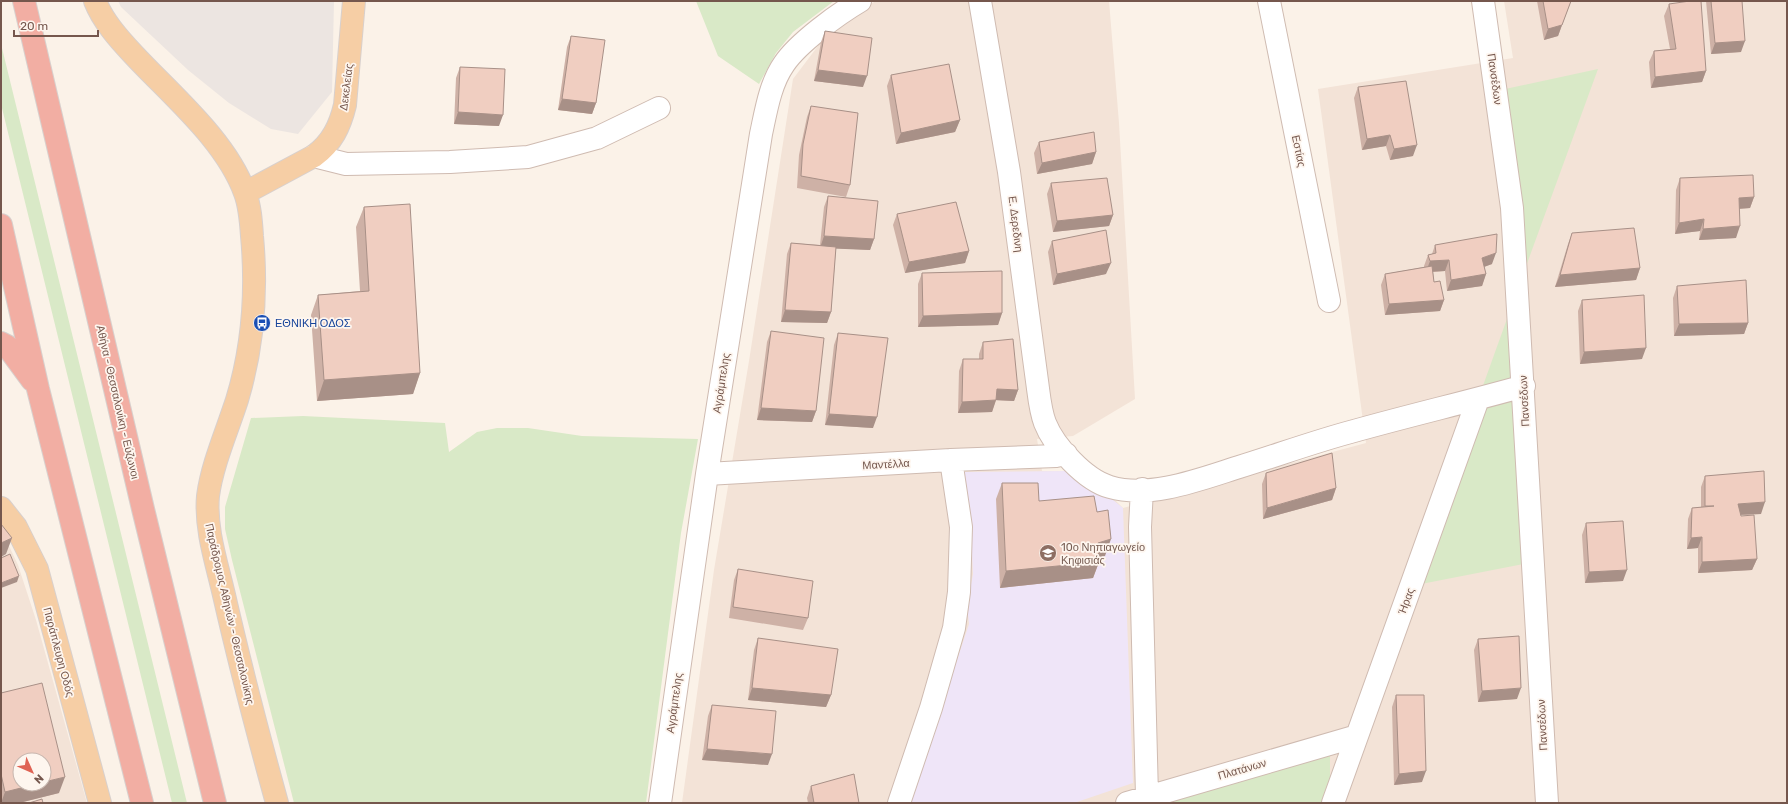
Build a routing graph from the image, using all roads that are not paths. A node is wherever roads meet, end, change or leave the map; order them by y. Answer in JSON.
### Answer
{"nodes":[{"id":1,"x":24,"y":1,"type":"edge"},
{"id":2,"x":94,"y":1,"type":"edge"},
{"id":3,"x":354,"y":1,"type":"edge"},
{"id":4,"x":860,"y":1,"type":"edge"},
{"id":5,"x":980,"y":1,"type":"edge"},
{"id":6,"x":1269,"y":1,"type":"edge"},
{"id":7,"x":1483,"y":1,"type":"edge"},
{"id":8,"x":659,"y":108,"type":"dead end"},
{"id":9,"x":314,"y":156,"type":"junction"},
{"id":10,"x":245,"y":193,"type":"junction"},
{"id":11,"x":1,"y":225,"type":"edge"},
{"id":12,"x":1329,"y":301,"type":"dead end"},
{"id":13,"x":1,"y":342,"type":"edge"},
{"id":14,"x":1524,"y":386,"type":"junction"},
{"id":15,"x":38,"y":389,"type":"junction"},
{"id":16,"x":1478,"y":399,"type":"junction"},
{"id":17,"x":1062,"y":449,"type":"junction"},
{"id":18,"x":951,"y":460,"type":"junction"},
{"id":19,"x":707,"y":474,"type":"junction"},
{"id":20,"x":1142,"y":490,"type":"junction"},
{"id":21,"x":1,"y":508,"type":"edge"},
{"id":22,"x":1357,"y":736,"type":"junction"},
{"id":23,"x":1137,"y":800,"type":"edge"},
{"id":24,"x":100,"y":803,"type":"edge"},
{"id":25,"x":142,"y":803,"type":"edge"},
{"id":26,"x":215,"y":803,"type":"edge"},
{"id":27,"x":276,"y":803,"type":"edge"},
{"id":28,"x":660,"y":803,"type":"edge"},
{"id":29,"x":899,"y":803,"type":"edge"},
{"id":30,"x":1333,"y":803,"type":"edge"},
{"id":31,"x":1547,"y":803,"type":"edge"}],
"edges":[{"from":1,"to":26,"type":"highway","name":"Αθήνα - Θεσσαλονίκη - Εύζωνοι"},
{"from":2,"to":10,"type":"main road","name":"Παράδρομος Αθηνών - Θεσσαλονίκης"},
{"from":3,"to":9,"type":"main road","name":"Δεκελείας"},
{"from":4,"to":19,"type":"street","name":"Αγράμπελης"},
{"from":5,"to":17,"type":"street","name":"Ε. Δερεδινη"},
{"from":6,"to":12,"type":"street","name":"Εστίας"},
{"from":7,"to":14,"type":"street","name":"Πανσέδων"},
{"from":8,"to":9,"type":"street"},
{"from":9,"to":10,"type":"main road","name":"Δεκελείας"},
{"from":10,"to":27,"type":"main road","name":"Παράδρομος Αθηνών - Θεσσαλονίκης"},
{"from":11,"to":15,"type":"highway"},
{"from":13,"to":15,"type":"highway"},
{"from":14,"to":16,"type":"street","name":"Ε. Δερεδινη"},
{"from":14,"to":31,"type":"street","name":"Πανσέδων"},
{"from":15,"to":25,"type":"highway"},
{"from":16,"to":20,"type":"street","name":"Ε. Δερεδινη"},
{"from":16,"to":22,"type":"street","name":"Ήρας"},
{"from":17,"to":18,"type":"street","name":"Μαντέλλα"},
{"from":17,"to":20,"type":"street","name":"Ε. Δερεδινη"},
{"from":18,"to":19,"type":"street","name":"Μαντέλλα"},
{"from":18,"to":29,"type":"street"},
{"from":19,"to":28,"type":"street","name":"Αγράμπελης"},
{"from":20,"to":23,"type":"street"},
{"from":21,"to":24,"type":"main road","name":"Παράπλευρη Οδός"},
{"from":22,"to":23,"type":"street","name":"Πλατάνων"},
{"from":22,"to":30,"type":"street","name":"Ήρας"}]}
